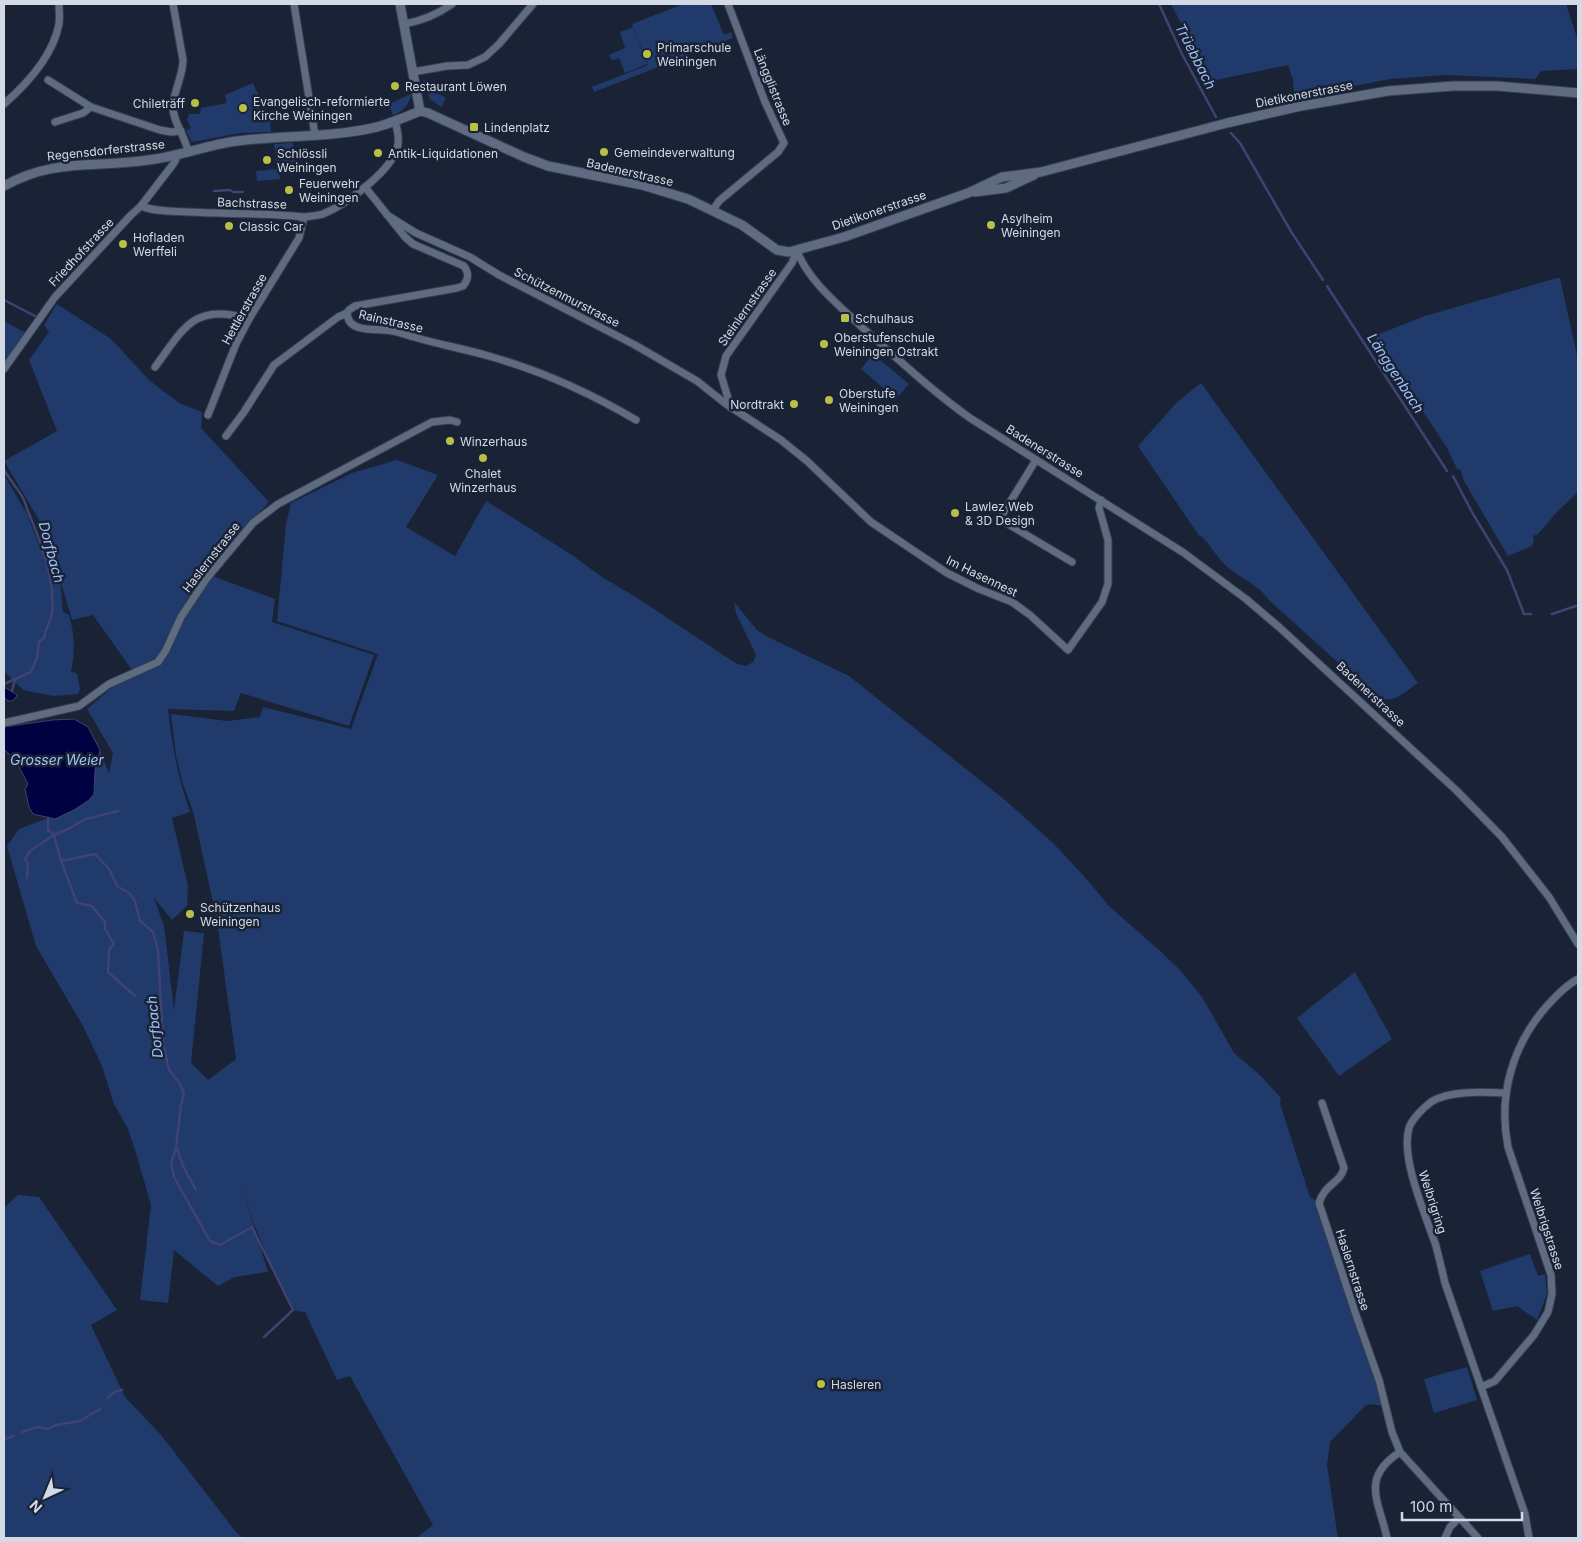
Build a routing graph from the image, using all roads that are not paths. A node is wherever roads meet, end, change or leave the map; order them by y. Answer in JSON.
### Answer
{"nodes":[{"id":1,"x":59,"y":4,"type":"edge"},
{"id":2,"x":174,"y":4,"type":"edge"},
{"id":3,"x":294,"y":4,"type":"edge"},
{"id":4,"x":400,"y":4,"type":"edge"},
{"id":5,"x":452,"y":4,"type":"edge"},
{"id":6,"x":533,"y":4,"type":"edge"},
{"id":7,"x":728,"y":4,"type":"edge"},
{"id":8,"x":404,"y":24,"type":"junction"},
{"id":9,"x":413,"y":72,"type":"junction"},
{"id":10,"x":48,"y":80,"type":"dead end"},
{"id":11,"x":1578,"y":93,"type":"edge"},
{"id":12,"x":4,"y":104,"type":"edge"},
{"id":13,"x":91,"y":106,"type":"junction"},
{"id":14,"x":420,"y":111,"type":"junction"},
{"id":15,"x":395,"y":121,"type":"junction"},
{"id":16,"x":55,"y":122,"type":"dead end"},
{"id":17,"x":181,"y":131,"type":"junction"},
{"id":18,"x":315,"y":135,"type":"junction"},
{"id":19,"x":188,"y":151,"type":"junction"},
{"id":20,"x":176,"y":154,"type":"junction"},
{"id":21,"x":4,"y":186,"type":"edge"},
{"id":22,"x":365,"y":187,"type":"junction"},
{"id":23,"x":141,"y":206,"type":"junction"},
{"id":24,"x":713,"y":210,"type":"junction"},
{"id":25,"x":387,"y":215,"type":"junction"},
{"id":26,"x":304,"y":217,"type":"junction"},
{"id":27,"x":797,"y":251,"type":"junction"},
{"id":28,"x":347,"y":313,"type":"junction"},
{"id":29,"x":249,"y":319,"type":"junction"},
{"id":30,"x":155,"y":367,"type":"dead end"},
{"id":31,"x":4,"y":369,"type":"edge"},
{"id":32,"x":731,"y":408,"type":"junction"},
{"id":33,"x":208,"y":415,"type":"dead end"},
{"id":34,"x":636,"y":420,"type":"dead end"},
{"id":35,"x":457,"y":422,"type":"dead end"},
{"id":36,"x":226,"y":436,"type":"dead end"},
{"id":37,"x":1036,"y":460,"type":"junction"},
{"id":38,"x":1100,"y":500,"type":"junction"},
{"id":39,"x":1072,"y":562,"type":"dead end"},
{"id":40,"x":4,"y":723,"type":"edge"},
{"id":41,"x":1578,"y":944,"type":"edge"},
{"id":42,"x":1578,"y":979,"type":"edge"},
{"id":43,"x":1506,"y":1093,"type":"junction"},
{"id":44,"x":1322,"y":1103,"type":"dead end"},
{"id":45,"x":1481,"y":1387,"type":"junction"},
{"id":46,"x":1400,"y":1452,"type":"junction"},
{"id":47,"x":1459,"y":1518,"type":"junction"},
{"id":48,"x":1387,"y":1538,"type":"edge"},
{"id":49,"x":1445,"y":1538,"type":"edge"},
{"id":50,"x":1478,"y":1538,"type":"edge"},
{"id":51,"x":1529,"y":1538,"type":"edge"}],
"edges":[{"from":1,"to":12,"type":"street"},
{"from":2,"to":17,"type":"street"},
{"from":3,"to":18,"type":"street"},
{"from":4,"to":8,"type":"street"},
{"from":5,"to":8,"type":"street"},
{"from":6,"to":9,"type":"street"},
{"from":7,"to":24,"type":"street","name":"Längglistrasse"},
{"from":8,"to":9,"type":"street"},
{"from":9,"to":14,"type":"street"},
{"from":10,"to":13,"type":"street"},
{"from":11,"to":27,"type":"street","name":"Dietikonerstrasse"},
{"from":13,"to":16,"type":"street"},
{"from":13,"to":17,"type":"street"},
{"from":14,"to":15,"type":"street","name":"Regensdorferstrasse"},
{"from":14,"to":24,"type":"street","name":"Badenerstrasse"},
{"from":15,"to":18,"type":"street","name":"Regensdorferstrasse"},
{"from":15,"to":22,"type":"street","name":"Bachstrasse"},
{"from":17,"to":19,"type":"street"},
{"from":18,"to":19,"type":"street","name":"Regensdorferstrasse"},
{"from":19,"to":20,"type":"street","name":"Regensdorferstrasse"},
{"from":20,"to":21,"type":"street","name":"Regensdorferstrasse"},
{"from":20,"to":23,"type":"street","name":"Friedhofstrasse"},
{"from":22,"to":25,"type":"street","name":"Rainstrasse"},
{"from":22,"to":26,"type":"street","name":"Bachstrasse"},
{"from":23,"to":26,"type":"street","name":"Bachstrasse"},
{"from":23,"to":31,"type":"street","name":"Friedhofstrasse"},
{"from":24,"to":27,"type":"street","name":"Badenerstrasse"},
{"from":25,"to":28,"type":"street","name":"Rainstrasse"},
{"from":25,"to":32,"type":"street","name":"Schützenmurstrasse"},
{"from":26,"to":29,"type":"street","name":"Hettlerstrasse"},
{"from":27,"to":32,"type":"street","name":"Steinlernstrasse"},
{"from":27,"to":37,"type":"street","name":"Badenerstrasse"},
{"from":28,"to":34,"type":"street","name":"Rainstrasse"},
{"from":28,"to":36,"type":"street"},
{"from":29,"to":30,"type":"street"},
{"from":29,"to":33,"type":"street","name":"Hettlerstrasse"},
{"from":32,"to":38,"type":"street","name":"Im Hasennest"},
{"from":35,"to":40,"type":"street","name":"Haslernstrasse"},
{"from":37,"to":38,"type":"street","name":"Badenerstrasse"},
{"from":37,"to":39,"type":"street"},
{"from":38,"to":41,"type":"street","name":"Badenerstrasse"},
{"from":42,"to":43,"type":"street","name":"Welbrigstrasse"},
{"from":43,"to":45,"type":"street","name":"Welbrigstrasse"},
{"from":43,"to":45,"type":"street","name":"Welbrigring"},
{"from":44,"to":46,"type":"street","name":"Haslernstrasse"},
{"from":45,"to":51,"type":"street"},
{"from":46,"to":47,"type":"street"},
{"from":46,"to":48,"type":"street"},
{"from":47,"to":49,"type":"street"},
{"from":47,"to":50,"type":"street"}]}
